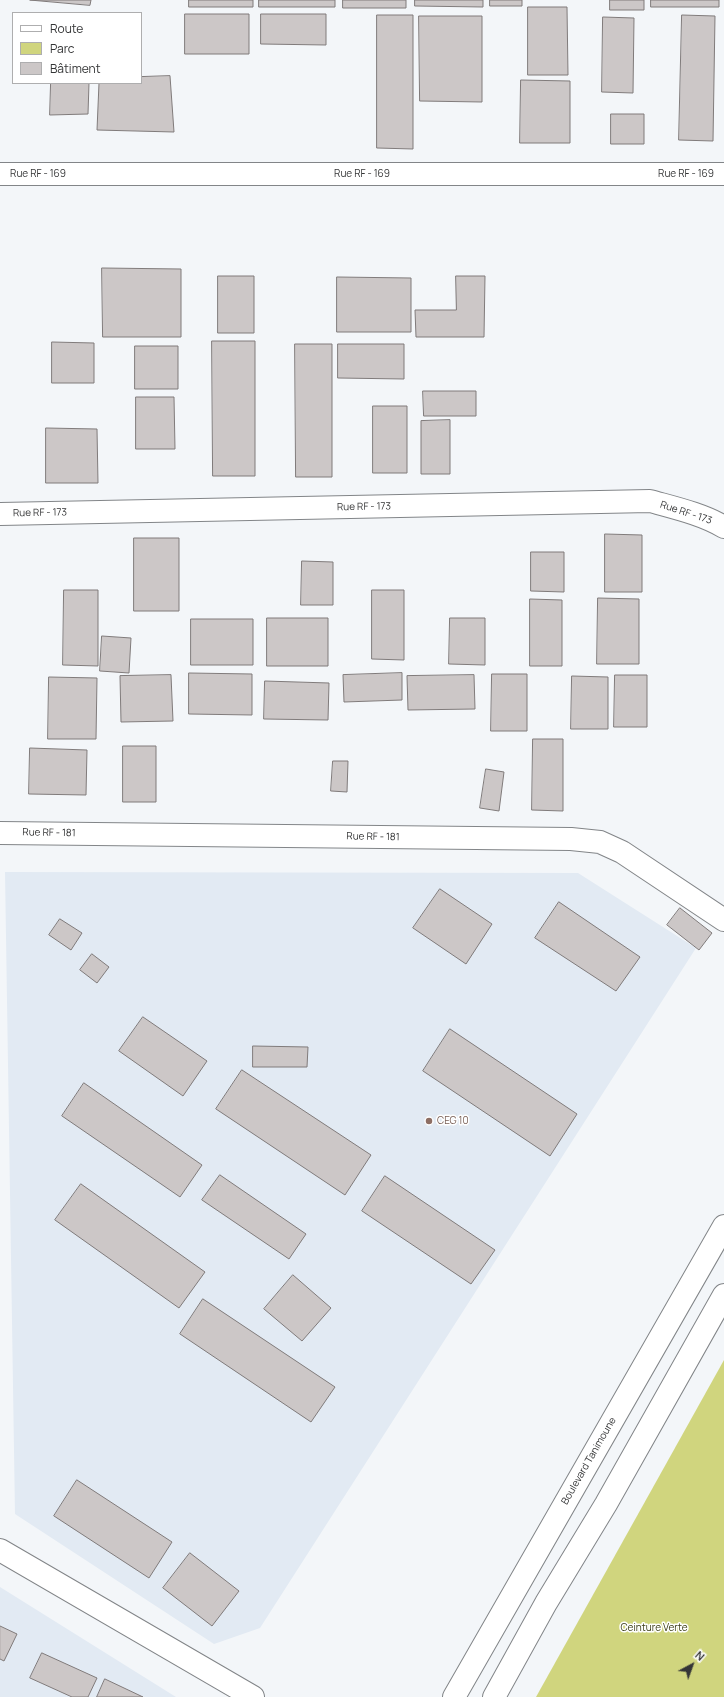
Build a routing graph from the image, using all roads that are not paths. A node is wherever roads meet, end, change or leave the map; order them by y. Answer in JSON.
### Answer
{"nodes":[{"id":1,"x":0,"y":174,"type":"edge"},
{"id":2,"x":724,"y":174,"type":"edge"},
{"id":3,"x":0,"y":514,"type":"edge"},
{"id":4,"x":724,"y":527,"type":"edge"},
{"id":5,"x":0,"y":833,"type":"edge"},
{"id":6,"x":724,"y":920,"type":"edge"},
{"id":7,"x":724,"y":1226,"type":"edge"},
{"id":8,"x":724,"y":1295,"type":"edge"},
{"id":9,"x":0,"y":1550,"type":"edge"},
{"id":10,"x":253,"y":1697,"type":"edge"},
{"id":11,"x":454,"y":1697,"type":"edge"},
{"id":12,"x":494,"y":1697,"type":"edge"}],
"edges":[{"from":1,"to":2,"type":"street","name":"Rue RF - 169"},
{"from":3,"to":4,"type":"street","name":"Rue RF - 173"},
{"from":5,"to":6,"type":"street","name":"Rue RF - 181"},
{"from":7,"to":11,"type":"street","name":"Boulevard Tanimoune"},
{"from":8,"to":12,"type":"street"},
{"from":9,"to":10,"type":"street"}]}
